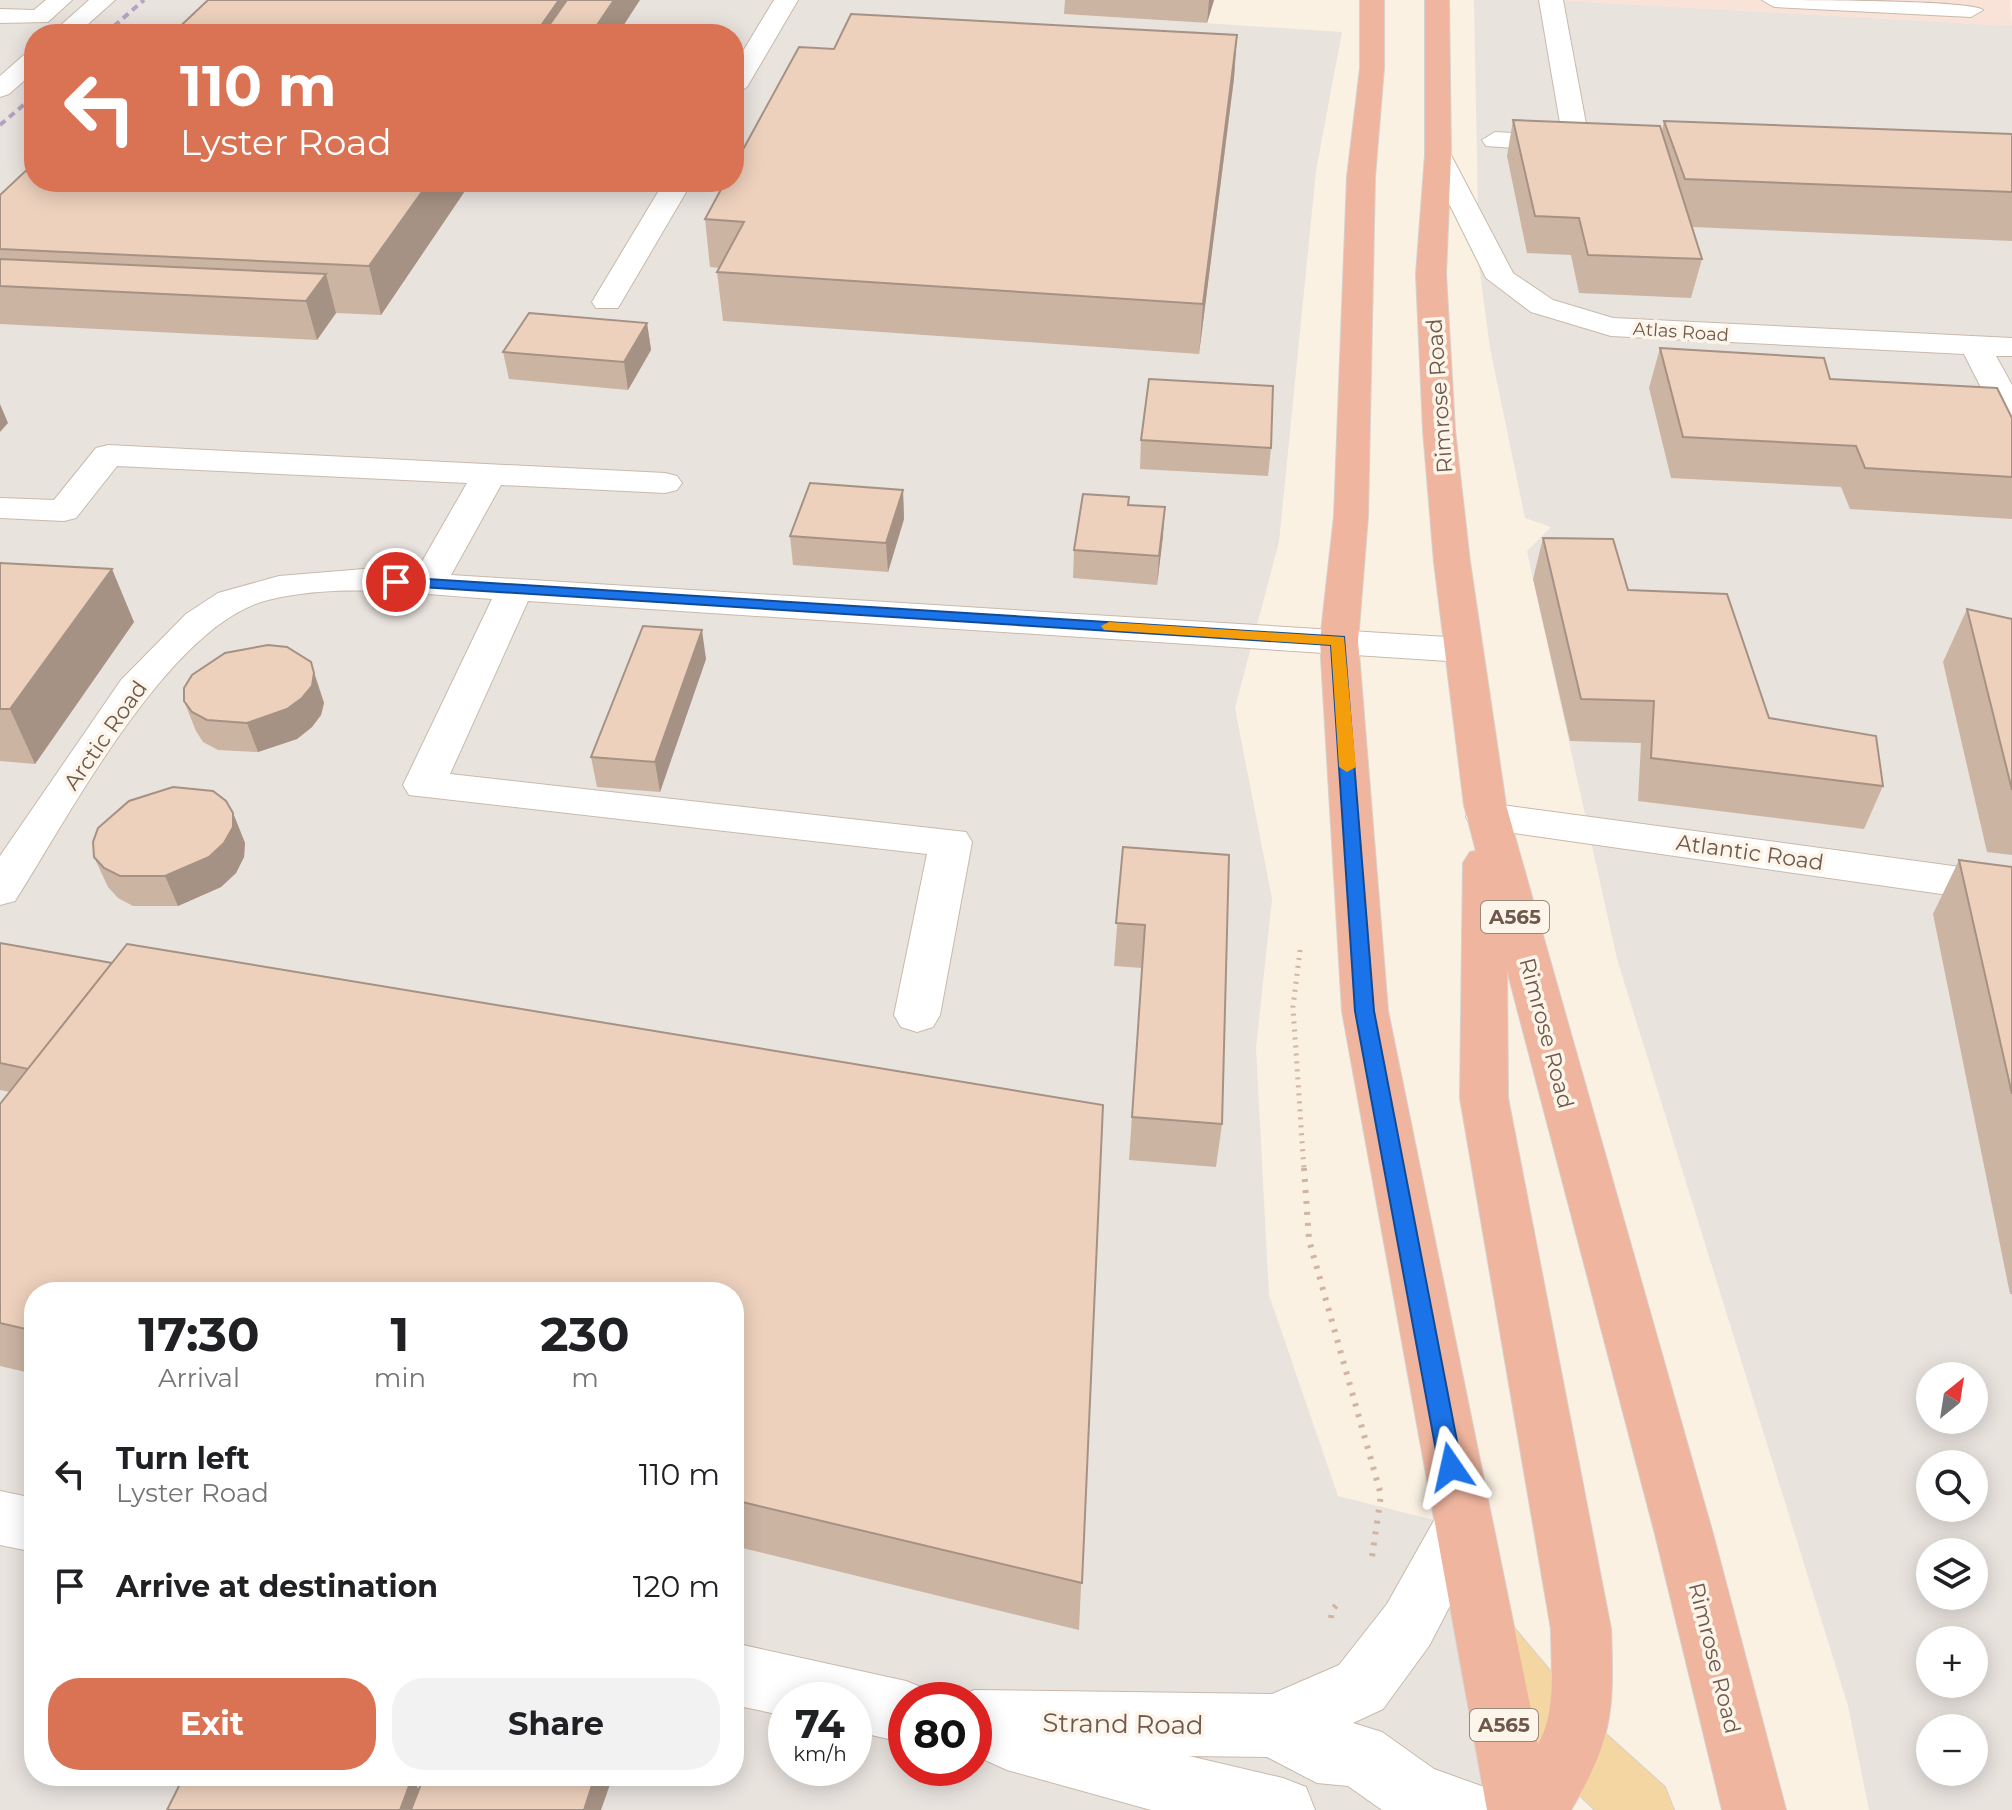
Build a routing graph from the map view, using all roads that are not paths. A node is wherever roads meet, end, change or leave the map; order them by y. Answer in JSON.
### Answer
{"nodes":[{"id":1,"x":60,"y":0,"type":"edge"},
{"id":2,"x":103,"y":0,"type":"edge"},
{"id":3,"x":786,"y":0,"type":"edge"},
{"id":4,"x":1372,"y":0,"type":"edge"},
{"id":5,"x":1437,"y":0,"type":"edge"},
{"id":6,"x":1551,"y":0,"type":"edge"},
{"id":7,"x":1774,"y":0,"type":"edge"},
{"id":8,"x":1971,"y":10,"type":"dead end"},
{"id":9,"x":0,"y":16,"type":"edge"},
{"id":10,"x":75,"y":24,"type":"edge"},
{"id":11,"x":24,"y":68,"type":"edge"},
{"id":12,"x":744,"y":70,"type":"edge"},
{"id":13,"x":0,"y":89,"type":"edge"},
{"id":14,"x":1495,"y":140,"type":"dead end"},
{"id":15,"x":1438,"y":155,"type":"junction"},
{"id":16,"x":672,"y":192,"type":"edge"},
{"id":17,"x":607,"y":302,"type":"dead end"},
{"id":18,"x":1976,"y":346,"type":"junction"},
{"id":19,"x":2012,"y":347,"type":"edge"},
{"id":20,"x":2010,"y":410,"type":"edge"},
{"id":21,"x":489,"y":475,"type":"junction"},
{"id":22,"x":665,"y":483,"type":"dead end"},
{"id":23,"x":0,"y":508,"type":"edge"},
{"id":24,"x":428,"y":584,"type":"junction"},
{"id":25,"x":515,"y":589,"type":"junction"},
{"id":26,"x":1339,"y":641,"type":"junction"},
{"id":27,"x":1463,"y":650,"type":"junction"},
{"id":28,"x":1486,"y":811,"type":"junction"},
{"id":29,"x":2012,"y":889,"type":"edge"},
{"id":30,"x":0,"y":890,"type":"edge"},
{"id":31,"x":917,"y":1015,"type":"dead end"},
{"id":32,"x":0,"y":1518,"type":"edge"},
{"id":33,"x":24,"y":1523,"type":"edge"},
{"id":34,"x":1462,"y":1527,"type":"junction"},
{"id":35,"x":1486,"y":1640,"type":"junction"},
{"id":36,"x":744,"y":1676,"type":"edge"},
{"id":37,"x":771,"y":1682,"type":"edge"},
{"id":38,"x":992,"y":1721,"type":"edge"},
{"id":39,"x":1273,"y":1726,"type":"junction"},
{"id":40,"x":992,"y":1733,"type":"edge"},
{"id":41,"x":1573,"y":1746,"type":"junction"},
{"id":42,"x":1424,"y":1805,"type":"edge"},
{"id":43,"x":1283,"y":1810,"type":"edge"},
{"id":44,"x":1519,"y":1810,"type":"edge"},
{"id":45,"x":1534,"y":1810,"type":"edge"},
{"id":46,"x":1642,"y":1810,"type":"edge"},
{"id":47,"x":1754,"y":1810,"type":"edge"}],
"edges":[{"from":1,"to":9,"type":"street"},
{"from":2,"to":10,"type":"street"},
{"from":3,"to":12,"type":"street"},
{"from":4,"to":26,"type":"highway","number":"A565"},
{"from":5,"to":15,"type":"highway","name":"Rimrose Road","number":"A565"},
{"from":6,"to":14,"type":"street"},
{"from":7,"to":8,"type":"street"},
{"from":11,"to":13,"type":"street"},
{"from":15,"to":18,"type":"street","name":"Atlas Road"},
{"from":15,"to":27,"type":"highway","name":"Rimrose Road","number":"A565"},
{"from":16,"to":17,"type":"street"},
{"from":18,"to":19,"type":"street","name":"Atlas Road"},
{"from":18,"to":20,"type":"street"},
{"from":21,"to":22,"type":"street"},
{"from":21,"to":23,"type":"street"},
{"from":21,"to":24,"type":"street"},
{"from":24,"to":25,"type":"street"},
{"from":24,"to":30,"type":"street","name":"Arctic Road"},
{"from":25,"to":26,"type":"street"},
{"from":25,"to":31,"type":"street"},
{"from":26,"to":27,"type":"street"},
{"from":26,"to":34,"type":"highway","number":"A565"},
{"from":27,"to":28,"type":"highway","name":"Rimrose Road","number":"A565"},
{"from":28,"to":29,"type":"street","name":"Atlantic Road"},
{"from":28,"to":41,"type":"highway"},
{"from":28,"to":47,"type":"highway","name":"Rimrose Road","number":"A565"},
{"from":32,"to":33,"type":"street"},
{"from":34,"to":35,"type":"highway","number":"A565"},
{"from":34,"to":39,"type":"street","name":"Strand Road"},
{"from":35,"to":41,"type":"main road"},
{"from":35,"to":44,"type":"highway","number":"A565"},
{"from":36,"to":37,"type":"street"},
{"from":38,"to":39,"type":"street","name":"Strand Road"},
{"from":39,"to":42,"type":"street","name":"Strand Road"},
{"from":40,"to":43,"type":"street","name":"Strand Road"},
{"from":41,"to":45,"type":"highway"},
{"from":41,"to":46,"type":"main road"}]}
